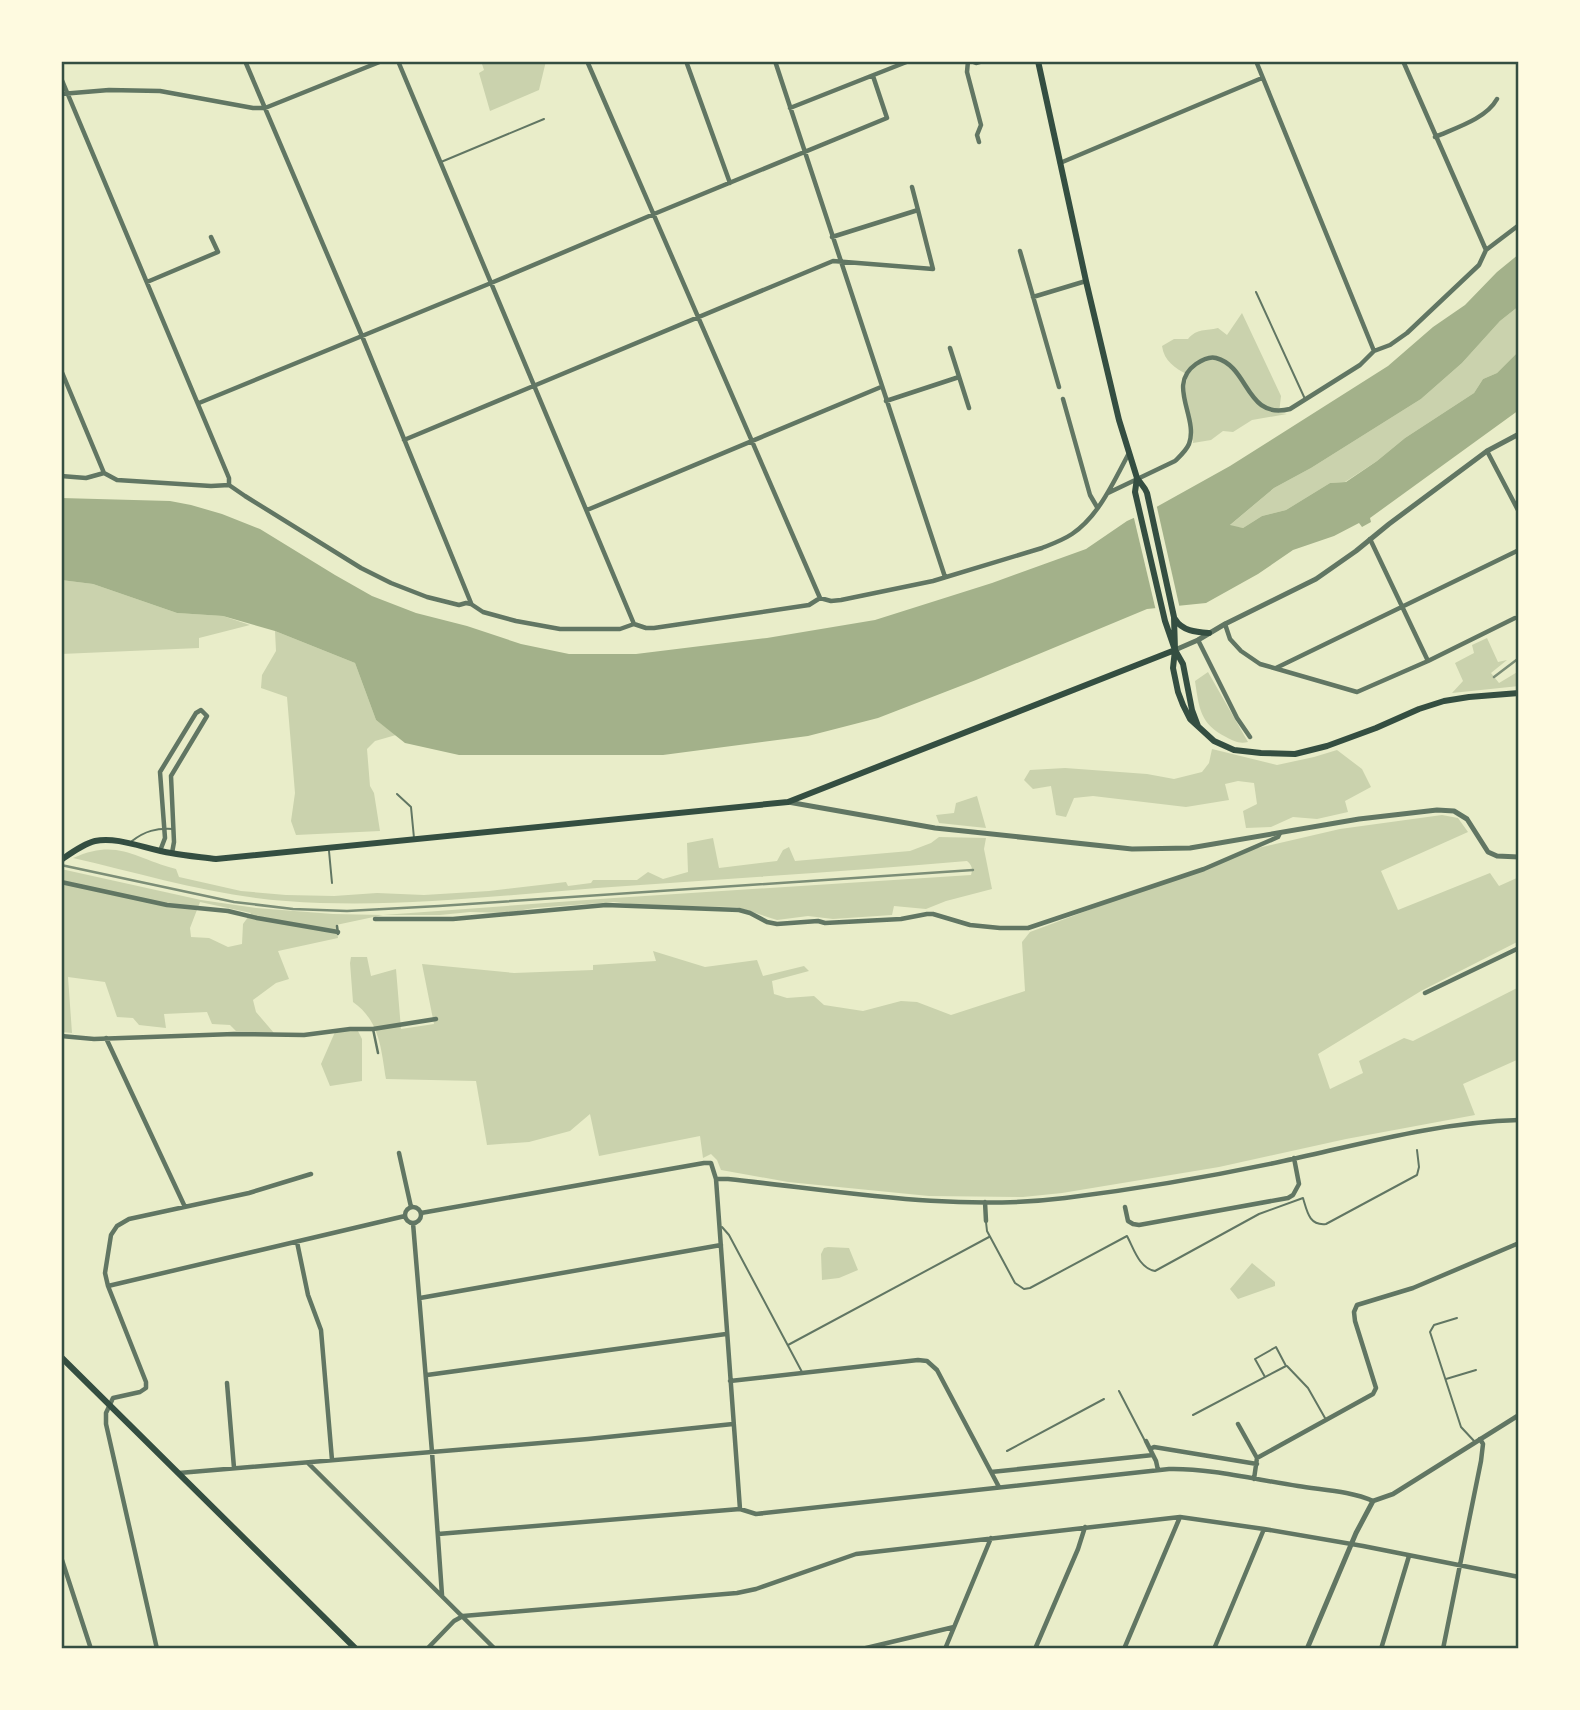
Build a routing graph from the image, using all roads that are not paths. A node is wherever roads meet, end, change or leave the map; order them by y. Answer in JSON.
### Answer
{"nodes":[{"id":1,"x":245,"y":61,"type":"edge"},
{"id":2,"x":382,"y":61,"type":"edge"},
{"id":3,"x":398,"y":61,"type":"edge"},
{"id":4,"x":587,"y":61,"type":"edge"},
{"id":5,"x":686,"y":61,"type":"edge"},
{"id":6,"x":775,"y":61,"type":"edge"},
{"id":7,"x":909,"y":61,"type":"edge"},
{"id":8,"x":970,"y":61,"type":"edge"},
{"id":9,"x":983,"y":61,"type":"edge"},
{"id":10,"x":1038,"y":61,"type":"edge"},
{"id":11,"x":1256,"y":61,"type":"edge"},
{"id":12,"x":1403,"y":61,"type":"edge"},
{"id":13,"x":873,"y":76,"type":"junction"},
{"id":14,"x":61,"y":78,"type":"edge"},
{"id":15,"x":1263,"y":78,"type":"junction"},
{"id":16,"x":64,"y":93,"type":"edge"},
{"id":17,"x":1497,"y":99,"type":"dead end"},
{"id":18,"x":265,"y":108,"type":"junction"},
{"id":19,"x":790,"y":108,"type":"junction"},
{"id":20,"x":544,"y":119,"type":"dead end"},
{"id":21,"x":1435,"y":136,"type":"junction"},
{"id":22,"x":979,"y":142,"type":"dead end"},
{"id":23,"x":804,"y":151,"type":"junction"},
{"id":24,"x":440,"y":162,"type":"junction"},
{"id":25,"x":1060,"y":163,"type":"junction"},
{"id":26,"x":730,"y":183,"type":"junction"},
{"id":27,"x":912,"y":187,"type":"dead end"},
{"id":28,"x":918,"y":210,"type":"junction"},
{"id":29,"x":654,"y":214,"type":"junction"},
{"id":30,"x":1519,"y":225,"type":"edge"},
{"id":31,"x":211,"y":237,"type":"dead end"},
{"id":32,"x":832,"y":237,"type":"junction"},
{"id":33,"x":1486,"y":250,"type":"junction"},
{"id":34,"x":1020,"y":251,"type":"dead end"},
{"id":35,"x":841,"y":260,"type":"junction"},
{"id":36,"x":1086,"y":281,"type":"junction"},
{"id":37,"x":147,"y":282,"type":"junction"},
{"id":38,"x":491,"y":283,"type":"junction"},
{"id":39,"x":1256,"y":292,"type":"dead end"},
{"id":40,"x":1033,"y":297,"type":"junction"},
{"id":41,"x":698,"y":317,"type":"junction"},
{"id":42,"x":362,"y":336,"type":"junction"},
{"id":43,"x":950,"y":348,"type":"dead end"},
{"id":44,"x":1374,"y":351,"type":"junction"},
{"id":45,"x":61,"y":370,"type":"edge"},
{"id":46,"x":959,"y":377,"type":"junction"},
{"id":47,"x":535,"y":386,"type":"junction"},
{"id":48,"x":881,"y":387,"type":"junction"},
{"id":49,"x":1059,"y":387,"type":"dead end"},
{"id":50,"x":1063,"y":399,"type":"dead end"},
{"id":51,"x":1306,"y":400,"type":"junction"},
{"id":52,"x":886,"y":401,"type":"junction"},
{"id":53,"x":199,"y":402,"type":"junction"},
{"id":54,"x":969,"y":408,"type":"dead end"},
{"id":55,"x":1519,"y":434,"type":"edge"},
{"id":56,"x":404,"y":440,"type":"junction"},
{"id":57,"x":751,"y":441,"type":"junction"},
{"id":58,"x":1487,"y":451,"type":"junction"},
{"id":59,"x":1129,"y":453,"type":"junction"},
{"id":60,"x":104,"y":473,"type":"junction"},
{"id":61,"x":61,"y":476,"type":"edge"},
{"id":62,"x":1137,"y":478,"type":"junction"},
{"id":63,"x":229,"y":485,"type":"junction"},
{"id":64,"x":1107,"y":494,"type":"junction"},
{"id":65,"x":1097,"y":507,"type":"junction"},
{"id":66,"x":587,"y":510,"type":"junction"},
{"id":67,"x":1519,"y":512,"type":"edge"},
{"id":68,"x":1370,"y":539,"type":"junction"},
{"id":69,"x":1519,"y":550,"type":"edge"},
{"id":70,"x":945,"y":578,"type":"junction"},
{"id":71,"x":820,"y":598,"type":"junction"},
{"id":72,"x":471,"y":604,"type":"junction"},
{"id":73,"x":1402,"y":607,"type":"junction"},
{"id":74,"x":1174,"y":617,"type":"junction"},
{"id":75,"x":1515,"y":618,"type":"dead end"},
{"id":76,"x":634,"y":624,"type":"junction"},
{"id":77,"x":1225,"y":624,"type":"junction"},
{"id":78,"x":1209,"y":633,"type":"junction"},
{"id":79,"x":1198,"y":640,"type":"junction"},
{"id":80,"x":1175,"y":650,"type":"junction"},
{"id":81,"x":1428,"y":661,"type":"junction"},
{"id":82,"x":1275,"y":668,"type":"junction"},
{"id":83,"x":1519,"y":693,"type":"edge"},
{"id":84,"x":1199,"y":728,"type":"junction"},
{"id":85,"x":1250,"y":737,"type":"dead end"},
{"id":86,"x":397,"y":794,"type":"dead end"},
{"id":87,"x":788,"y":802,"type":"junction"},
{"id":88,"x":164,"y":829,"type":"junction"},
{"id":89,"x":174,"y":829,"type":"junction"},
{"id":90,"x":1281,"y":832,"type":"junction"},
{"id":91,"x":414,"y":839,"type":"junction"},
{"id":92,"x":130,"y":844,"type":"junction"},
{"id":93,"x":329,"y":847,"type":"junction"},
{"id":94,"x":160,"y":851,"type":"junction"},
{"id":95,"x":171,"y":853,"type":"junction"},
{"id":96,"x":1519,"y":857,"type":"edge"},
{"id":97,"x":61,"y":860,"type":"edge"},
{"id":98,"x":61,"y":882,"type":"edge"},
{"id":99,"x":332,"y":883,"type":"dead end"},
{"id":100,"x":375,"y":919,"type":"dead end"},
{"id":101,"x":338,"y":929,"type":"dead end"},
{"id":102,"x":1519,"y":948,"type":"edge"},
{"id":103,"x":1425,"y":993,"type":"dead end"},
{"id":104,"x":436,"y":1019,"type":"dead end"},
{"id":105,"x":373,"y":1028,"type":"junction"},
{"id":106,"x":61,"y":1036,"type":"edge"},
{"id":107,"x":106,"y":1038,"type":"junction"},
{"id":108,"x":378,"y":1053,"type":"dead end"},
{"id":109,"x":1519,"y":1120,"type":"edge"},
{"id":110,"x":1416,"y":1150,"type":"dead end"},
{"id":111,"x":399,"y":1153,"type":"dead end"},
{"id":112,"x":1294,"y":1158,"type":"junction"},
{"id":113,"x":312,"y":1174,"type":"dead end"},
{"id":114,"x":716,"y":1180,"type":"junction"},
{"id":115,"x":985,"y":1202,"type":"junction"},
{"id":116,"x":185,"y":1207,"type":"junction"},
{"id":117,"x":411,"y":1207,"type":"junction"},
{"id":118,"x":1125,"y":1208,"type":"dead end"},
{"id":119,"x":421,"y":1213,"type":"junction"},
{"id":120,"x":405,"y":1216,"type":"junction"},
{"id":121,"x":986,"y":1221,"type":"joint"},
{"id":122,"x":413,"y":1223,"type":"junction"},
{"id":123,"x":719,"y":1225,"type":"junction"},
{"id":124,"x":989,"y":1237,"type":"junction"},
{"id":125,"x":297,"y":1242,"type":"junction"},
{"id":126,"x":1519,"y":1243,"type":"edge"},
{"id":127,"x":720,"y":1245,"type":"junction"},
{"id":128,"x":108,"y":1286,"type":"junction"},
{"id":129,"x":420,"y":1298,"type":"junction"},
{"id":130,"x":1457,"y":1318,"type":"dead end"},
{"id":131,"x":726,"y":1334,"type":"junction"},
{"id":132,"x":788,"y":1345,"type":"junction"},
{"id":133,"x":61,"y":1357,"type":"edge"},
{"id":134,"x":1286,"y":1366,"type":"junction"},
{"id":135,"x":1476,"y":1370,"type":"dead end"},
{"id":136,"x":803,"y":1373,"type":"junction"},
{"id":137,"x":427,"y":1375,"type":"junction"},
{"id":138,"x":1265,"y":1377,"type":"junction"},
{"id":139,"x":1446,"y":1379,"type":"junction"},
{"id":140,"x":730,"y":1381,"type":"junction"},
{"id":141,"x":228,"y":1383,"type":"dead end"},
{"id":142,"x":1119,"y":1391,"type":"dead end"},
{"id":143,"x":1104,"y":1399,"type":"dead end"},
{"id":144,"x":109,"y":1404,"type":"junction"},
{"id":145,"x":1193,"y":1415,"type":"dead end"},
{"id":146,"x":1519,"y":1415,"type":"edge"},
{"id":147,"x":1326,"y":1420,"type":"junction"},
{"id":148,"x":733,"y":1424,"type":"junction"},
{"id":149,"x":1238,"y":1424,"type":"dead end"},
{"id":150,"x":1478,"y":1440,"type":"junction"},
{"id":151,"x":1146,"y":1441,"type":"joint"},
{"id":152,"x":1150,"y":1449,"type":"junction"},
{"id":153,"x":1007,"y":1451,"type":"dead end"},
{"id":154,"x":432,"y":1452,"type":"junction"},
{"id":155,"x":1153,"y":1455,"type":"junction"},
{"id":156,"x":332,"y":1460,"type":"junction"},
{"id":157,"x":1257,"y":1461,"type":"junction"},
{"id":158,"x":308,"y":1462,"type":"junction"},
{"id":159,"x":234,"y":1468,"type":"junction"},
{"id":160,"x":1158,"y":1470,"type":"junction"},
{"id":161,"x":991,"y":1472,"type":"junction"},
{"id":162,"x":178,"y":1473,"type":"junction"},
{"id":163,"x":1254,"y":1479,"type":"junction"},
{"id":164,"x":999,"y":1487,"type":"junction"},
{"id":165,"x":1373,"y":1502,"type":"junction"},
{"id":166,"x":740,"y":1509,"type":"junction"},
{"id":167,"x":1180,"y":1517,"type":"junction"},
{"id":168,"x":1085,"y":1527,"type":"junction"},
{"id":169,"x":1264,"y":1529,"type":"junction"},
{"id":170,"x":438,"y":1534,"type":"junction"},
{"id":171,"x":991,"y":1538,"type":"junction"},
{"id":172,"x":1352,"y":1544,"type":"junction"},
{"id":173,"x":1409,"y":1556,"type":"junction"},
{"id":174,"x":61,"y":1557,"type":"edge"},
{"id":175,"x":1460,"y":1565,"type":"junction"},
{"id":176,"x":1519,"y":1577,"type":"edge"},
{"id":177,"x":442,"y":1595,"type":"junction"},
{"id":178,"x":463,"y":1616,"type":"junction"},
{"id":179,"x":954,"y":1627,"type":"junction"},
{"id":180,"x":91,"y":1649,"type":"edge"},
{"id":181,"x":157,"y":1649,"type":"edge"},
{"id":182,"x":356,"y":1649,"type":"edge"},
{"id":183,"x":427,"y":1649,"type":"edge"},
{"id":184,"x":495,"y":1649,"type":"edge"},
{"id":185,"x":862,"y":1649,"type":"edge"},
{"id":186,"x":945,"y":1649,"type":"edge"},
{"id":187,"x":1035,"y":1649,"type":"edge"},
{"id":188,"x":1124,"y":1649,"type":"edge"},
{"id":189,"x":1214,"y":1649,"type":"edge"},
{"id":190,"x":1307,"y":1649,"type":"edge"},
{"id":191,"x":1381,"y":1649,"type":"edge"},
{"id":192,"x":1443,"y":1649,"type":"edge"}],
"edges":[{"from":1,"to":18,"type":"street"},
{"from":2,"to":18,"type":"street"},
{"from":3,"to":24,"type":"street"},
{"from":4,"to":29,"type":"street"},
{"from":5,"to":26,"type":"street"},
{"from":6,"to":19,"type":"street"},
{"from":7,"to":13,"type":"street"},
{"from":8,"to":9,"type":"street"},
{"from":8,"to":22,"type":"street"},
{"from":10,"to":25,"type":"main road"},
{"from":11,"to":15,"type":"street"},
{"from":12,"to":21,"type":"street"},
{"from":13,"to":19,"type":"street"},
{"from":13,"to":23,"type":"street"},
{"from":14,"to":16,"type":"street"},
{"from":15,"to":25,"type":"street"},
{"from":15,"to":44,"type":"street"},
{"from":16,"to":18,"type":"street"},
{"from":16,"to":37,"type":"street"},
{"from":17,"to":21,"type":"street"},
{"from":18,"to":42,"type":"street"},
{"from":19,"to":23,"type":"street"},
{"from":20,"to":24,"type":"lane"},
{"from":21,"to":33,"type":"street"},
{"from":23,"to":26,"type":"street"},
{"from":23,"to":32,"type":"street"},
{"from":24,"to":38,"type":"street"},
{"from":25,"to":36,"type":"main road"},
{"from":26,"to":29,"type":"street"},
{"from":27,"to":28,"type":"street"},
{"from":28,"to":32,"type":"street"},
{"from":28,"to":35,"type":"street"},
{"from":29,"to":38,"type":"street"},
{"from":29,"to":41,"type":"street"},
{"from":30,"to":33,"type":"street"},
{"from":31,"to":37,"type":"street"},
{"from":32,"to":35,"type":"street"},
{"from":33,"to":44,"type":"street"},
{"from":34,"to":40,"type":"street"},
{"from":35,"to":41,"type":"street"},
{"from":35,"to":48,"type":"street"},
{"from":36,"to":40,"type":"street"},
{"from":36,"to":59,"type":"main road"},
{"from":37,"to":53,"type":"street"},
{"from":38,"to":42,"type":"street"},
{"from":38,"to":47,"type":"street"},
{"from":39,"to":51,"type":"lane"},
{"from":40,"to":49,"type":"street"},
{"from":41,"to":47,"type":"street"},
{"from":41,"to":57,"type":"street"},
{"from":42,"to":53,"type":"street"},
{"from":42,"to":56,"type":"street"},
{"from":43,"to":46,"type":"street"},
{"from":44,"to":51,"type":"street"},
{"from":45,"to":60,"type":"street"},
{"from":46,"to":52,"type":"street"},
{"from":46,"to":54,"type":"street"},
{"from":47,"to":56,"type":"street"},
{"from":47,"to":66,"type":"street"},
{"from":48,"to":52,"type":"street"},
{"from":48,"to":57,"type":"street"},
{"from":50,"to":65,"type":"street"},
{"from":51,"to":62,"type":"street"},
{"from":52,"to":70,"type":"street"},
{"from":53,"to":63,"type":"street"},
{"from":55,"to":58,"type":"street"},
{"from":56,"to":72,"type":"street"},
{"from":57,"to":66,"type":"street"},
{"from":57,"to":71,"type":"street"},
{"from":58,"to":67,"type":"street"},
{"from":58,"to":68,"type":"street"},
{"from":59,"to":62,"type":"main road"},
{"from":59,"to":64,"type":"street"},
{"from":60,"to":61,"type":"street"},
{"from":60,"to":63,"type":"street"},
{"from":62,"to":64,"type":"street"},
{"from":62,"to":74,"type":"main road"},
{"from":62,"to":80,"type":"main road"},
{"from":63,"to":72,"type":"street"},
{"from":64,"to":65,"type":"street"},
{"from":65,"to":70,"type":"street"},
{"from":66,"to":76,"type":"street"},
{"from":68,"to":73,"type":"street"},
{"from":68,"to":77,"type":"street"},
{"from":69,"to":73,"type":"street"},
{"from":70,"to":71,"type":"street"},
{"from":71,"to":76,"type":"street"},
{"from":72,"to":76,"type":"street"},
{"from":73,"to":81,"type":"street"},
{"from":73,"to":82,"type":"street"},
{"from":74,"to":78,"type":"main road"},
{"from":74,"to":80,"type":"main road"},
{"from":75,"to":81,"type":"street"},
{"from":77,"to":78,"type":"street"},
{"from":77,"to":82,"type":"street"},
{"from":78,"to":79,"type":"street"},
{"from":79,"to":80,"type":"street"},
{"from":79,"to":85,"type":"street"},
{"from":80,"to":84,"type":"main road"},
{"from":80,"to":84,"type":"main road"},
{"from":80,"to":87,"type":"main road"},
{"from":81,"to":82,"type":"street"},
{"from":83,"to":84,"type":"main road"},
{"from":86,"to":91,"type":"lane"},
{"from":87,"to":90,"type":"street"},
{"from":87,"to":91,"type":"main road"},
{"from":88,"to":89,"type":"lane"},
{"from":88,"to":89,"type":"street"},
{"from":88,"to":92,"type":"lane"},
{"from":88,"to":94,"type":"street"},
{"from":89,"to":95,"type":"street"},
{"from":90,"to":96,"type":"street"},
{"from":90,"to":100,"type":"street"},
{"from":91,"to":93,"type":"main road"},
{"from":92,"to":94,"type":"main road"},
{"from":92,"to":97,"type":"main road"},
{"from":93,"to":95,"type":"main road"},
{"from":93,"to":99,"type":"lane"},
{"from":94,"to":95,"type":"main road"},
{"from":98,"to":101,"type":"street"},
{"from":102,"to":103,"type":"street"},
{"from":104,"to":105,"type":"street"},
{"from":105,"to":107,"type":"street"},
{"from":105,"to":108,"type":"street"},
{"from":106,"to":107,"type":"street"},
{"from":107,"to":116,"type":"street"},
{"from":109,"to":112,"type":"street"},
{"from":110,"to":124,"type":"lane"},
{"from":111,"to":117,"type":"street"},
{"from":112,"to":115,"type":"street"},
{"from":112,"to":118,"type":"street"},
{"from":113,"to":116,"type":"street"},
{"from":114,"to":115,"type":"street"},
{"from":114,"to":119,"type":"street"},
{"from":114,"to":123,"type":"street"},
{"from":115,"to":121,"type":"street"},
{"from":116,"to":128,"type":"street"},
{"from":117,"to":119,"type":"street"},
{"from":117,"to":120,"type":"street"},
{"from":119,"to":122,"type":"street"},
{"from":120,"to":122,"type":"street"},
{"from":120,"to":125,"type":"street"},
{"from":121,"to":124,"type":"lane"},
{"from":122,"to":129,"type":"street"},
{"from":123,"to":127,"type":"street"},
{"from":123,"to":132,"type":"lane"},
{"from":124,"to":132,"type":"lane"},
{"from":125,"to":128,"type":"street"},
{"from":125,"to":156,"type":"street"},
{"from":126,"to":147,"type":"street"},
{"from":127,"to":129,"type":"street"},
{"from":127,"to":131,"type":"street"},
{"from":128,"to":144,"type":"street"},
{"from":129,"to":137,"type":"street"},
{"from":130,"to":139,"type":"lane"},
{"from":131,"to":137,"type":"street"},
{"from":131,"to":140,"type":"street"},
{"from":132,"to":136,"type":"lane"},
{"from":133,"to":144,"type":"main road"},
{"from":134,"to":138,"type":"lane"},
{"from":134,"to":138,"type":"lane"},
{"from":134,"to":147,"type":"lane"},
{"from":135,"to":139,"type":"lane"},
{"from":136,"to":140,"type":"street"},
{"from":136,"to":161,"type":"street"},
{"from":137,"to":154,"type":"street"},
{"from":138,"to":145,"type":"lane"},
{"from":139,"to":150,"type":"lane"},
{"from":140,"to":148,"type":"street"},
{"from":141,"to":159,"type":"street"},
{"from":142,"to":151,"type":"lane"},
{"from":143,"to":153,"type":"lane"},
{"from":144,"to":162,"type":"main road"},
{"from":144,"to":181,"type":"street"},
{"from":146,"to":150,"type":"street"},
{"from":147,"to":157,"type":"street"},
{"from":148,"to":154,"type":"street"},
{"from":148,"to":166,"type":"street"},
{"from":149,"to":157,"type":"street"},
{"from":150,"to":165,"type":"street"},
{"from":150,"to":175,"type":"street"},
{"from":151,"to":152,"type":"street"},
{"from":152,"to":155,"type":"street"},
{"from":152,"to":157,"type":"street"},
{"from":154,"to":156,"type":"street"},
{"from":154,"to":170,"type":"street"},
{"from":155,"to":160,"type":"street"},
{"from":155,"to":161,"type":"street"},
{"from":156,"to":158,"type":"street"},
{"from":157,"to":163,"type":"street"},
{"from":158,"to":159,"type":"street"},
{"from":158,"to":177,"type":"street"},
{"from":159,"to":162,"type":"street"},
{"from":160,"to":163,"type":"street"},
{"from":160,"to":164,"type":"street"},
{"from":161,"to":164,"type":"street"},
{"from":162,"to":182,"type":"main road"},
{"from":163,"to":165,"type":"street"},
{"from":164,"to":166,"type":"street"},
{"from":165,"to":172,"type":"street"},
{"from":166,"to":170,"type":"street"},
{"from":167,"to":168,"type":"street"},
{"from":167,"to":169,"type":"street"},
{"from":167,"to":188,"type":"street"},
{"from":168,"to":171,"type":"street"},
{"from":168,"to":187,"type":"street"},
{"from":169,"to":172,"type":"street"},
{"from":169,"to":189,"type":"street"},
{"from":170,"to":177,"type":"street"},
{"from":171,"to":178,"type":"street"},
{"from":171,"to":179,"type":"street"},
{"from":172,"to":173,"type":"street"},
{"from":172,"to":190,"type":"street"},
{"from":173,"to":175,"type":"street"},
{"from":173,"to":191,"type":"street"},
{"from":174,"to":180,"type":"street"},
{"from":175,"to":176,"type":"street"},
{"from":175,"to":192,"type":"street"},
{"from":177,"to":178,"type":"street"},
{"from":178,"to":183,"type":"street"},
{"from":178,"to":184,"type":"street"},
{"from":179,"to":185,"type":"street"},
{"from":179,"to":186,"type":"street"}]}
